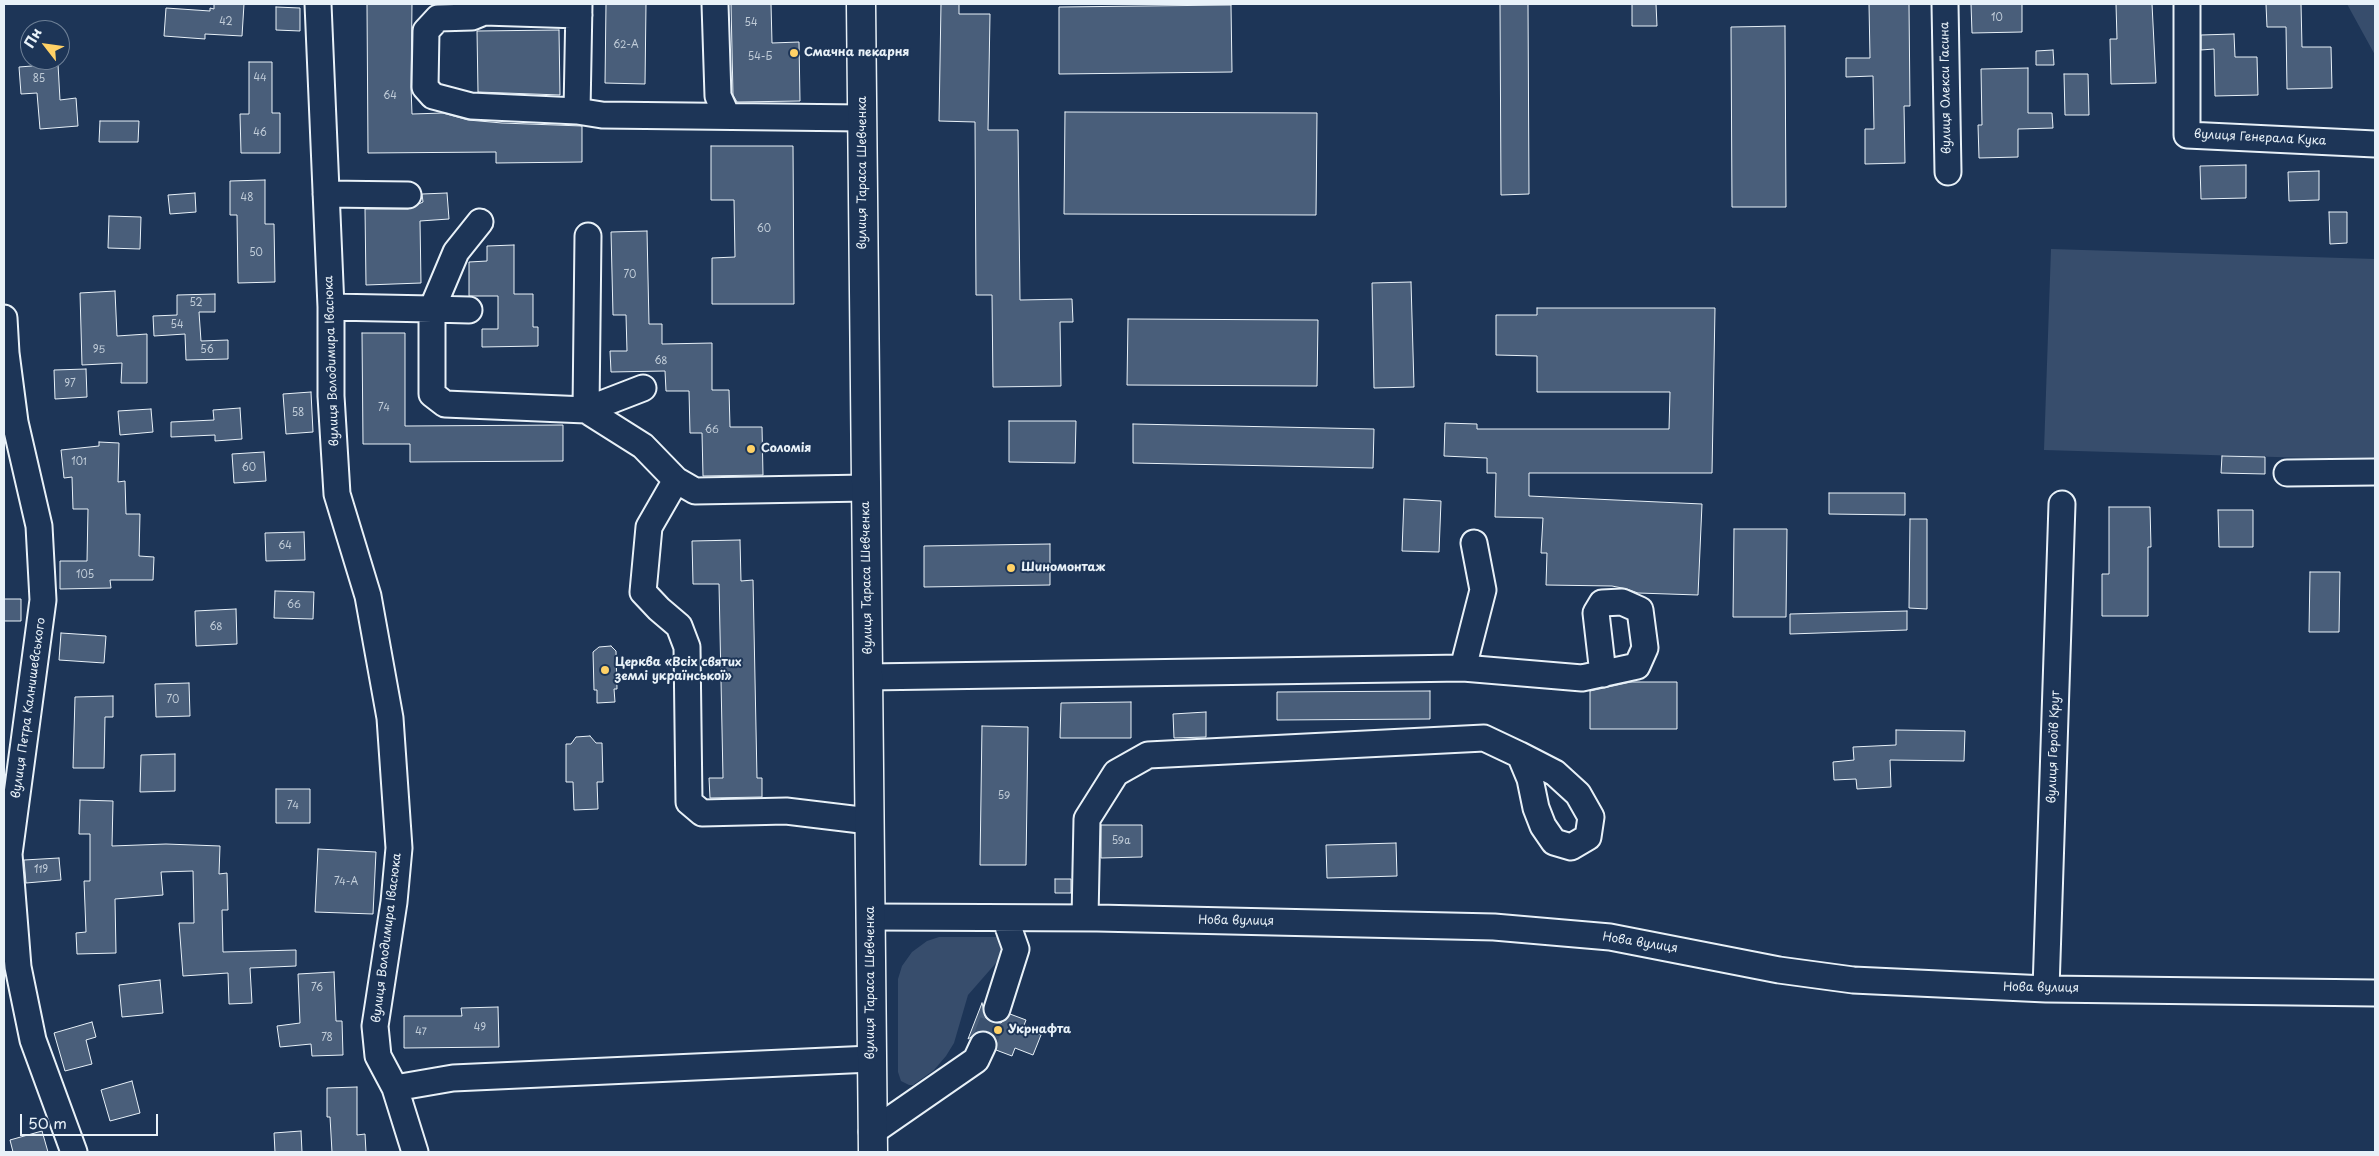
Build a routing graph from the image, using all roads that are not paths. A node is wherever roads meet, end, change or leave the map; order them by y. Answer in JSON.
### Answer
{"nodes":[{"id":1,"x":318,"y":4,"type":"edge"},
{"id":2,"x":715,"y":4,"type":"edge"},
{"id":3,"x":862,"y":4,"type":"edge"},
{"id":4,"x":1945,"y":4,"type":"edge"},
{"id":5,"x":2186,"y":4,"type":"edge"},
{"id":6,"x":579,"y":9,"type":"edge"},
{"id":7,"x":578,"y":112,"type":"junction"},
{"id":8,"x":727,"y":116,"type":"junction"},
{"id":9,"x":862,"y":118,"type":"junction"},
{"id":10,"x":2375,"y":144,"type":"edge"},
{"id":11,"x":1948,"y":172,"type":"dead end"},
{"id":12,"x":326,"y":194,"type":"junction"},
{"id":13,"x":408,"y":195,"type":"dead end"},
{"id":14,"x":480,"y":222,"type":"dead end"},
{"id":15,"x":588,"y":236,"type":"dead end"},
{"id":16,"x":331,"y":307,"type":"junction"},
{"id":17,"x":432,"y":309,"type":"junction"},
{"id":18,"x":469,"y":310,"type":"dead end"},
{"id":19,"x":4,"y":318,"type":"edge"},
{"id":20,"x":643,"y":388,"type":"dead end"},
{"id":21,"x":586,"y":410,"type":"junction"},
{"id":22,"x":2375,"y":472,"type":"edge"},
{"id":23,"x":2287,"y":473,"type":"dead end"},
{"id":24,"x":676,"y":480,"type":"junction"},
{"id":25,"x":866,"y":488,"type":"junction"},
{"id":26,"x":2062,"y":504,"type":"dead end"},
{"id":27,"x":1474,"y":543,"type":"dead end"},
{"id":28,"x":1464,"y":668,"type":"junction"},
{"id":29,"x":1603,"y":674,"type":"dead end"},
{"id":30,"x":868,"y":677,"type":"junction"},
{"id":31,"x":1520,"y":754,"type":"dead end"},
{"id":32,"x":869,"y":821,"type":"junction"},
{"id":33,"x":870,"y":917,"type":"junction"},
{"id":34,"x":1005,"y":918,"type":"junction"},
{"id":35,"x":1085,"y":918,"type":"junction"},
{"id":36,"x":2046,"y":989,"type":"junction"},
{"id":37,"x":2375,"y":993,"type":"edge"},
{"id":38,"x":997,"y":1010,"type":"tunnel mouth"},
{"id":39,"x":983,"y":1045,"type":"tunnel mouth"},
{"id":40,"x":871,"y":1059,"type":"junction"},
{"id":41,"x":395,"y":1088,"type":"junction"},
{"id":42,"x":873,"y":1142,"type":"edge"},
{"id":43,"x":74,"y":1152,"type":"edge"},
{"id":44,"x":416,"y":1152,"type":"edge"}],
"edges":[{"from":1,"to":12,"type":"street","name":"вулиця Володимира Івасюка"},
{"from":2,"to":8,"type":"street"},
{"from":3,"to":9,"type":"main road","name":"вулиця Тараса Шевченка"},
{"from":4,"to":11,"type":"street","name":"вулиця Олекси Гасина"},
{"from":5,"to":10,"type":"street","name":"вулиця Генерала Кука"},
{"from":6,"to":7,"type":"street"},
{"from":6,"to":7,"type":"street"},
{"from":7,"to":8,"type":"street"},
{"from":8,"to":9,"type":"street"},
{"from":9,"to":25,"type":"main road","name":"вулиця Тараса Шевченка"},
{"from":12,"to":13,"type":"street"},
{"from":12,"to":16,"type":"street","name":"вулиця Володимира Івасюка"},
{"from":14,"to":17,"type":"street"},
{"from":15,"to":21,"type":"street"},
{"from":16,"to":17,"type":"street"},
{"from":16,"to":41,"type":"street","name":"вулиця Володимира Івасюка"},
{"from":17,"to":18,"type":"street"},
{"from":17,"to":21,"type":"street"},
{"from":19,"to":43,"type":"street","name":"вулиця Петра Калнишевського"},
{"from":20,"to":21,"type":"street"},
{"from":21,"to":24,"type":"street"},
{"from":22,"to":23,"type":"street"},
{"from":24,"to":25,"type":"street"},
{"from":24,"to":32,"type":"street"},
{"from":25,"to":30,"type":"main road","name":"вулиця Тараса Шевченка"},
{"from":26,"to":36,"type":"street","name":"вулиця Героїв Крут"},
{"from":27,"to":28,"type":"street"},
{"from":28,"to":29,"type":"street"},
{"from":28,"to":30,"type":"street"},
{"from":30,"to":32,"type":"main road","name":"вулиця Тараса Шевченка"},
{"from":31,"to":35,"type":"street"},
{"from":32,"to":33,"type":"main road","name":"вулиця Тараса Шевченка"},
{"from":33,"to":34,"type":"street","name":"Нова вулиця"},
{"from":33,"to":40,"type":"main road","name":"вулиця Тараса Шевченка"},
{"from":34,"to":35,"type":"street","name":"Нова вулиця"},
{"from":34,"to":38,"type":"street"},
{"from":35,"to":36,"type":"street","name":"Нова вулиця"},
{"from":36,"to":37,"type":"street","name":"Нова вулиця"},
{"from":39,"to":42,"type":"street"},
{"from":40,"to":41,"type":"street"},
{"from":40,"to":42,"type":"main road","name":"вулиця Тараса Шевченка"},
{"from":41,"to":44,"type":"street","name":"вулиця Володимира Івасюка"}]}
